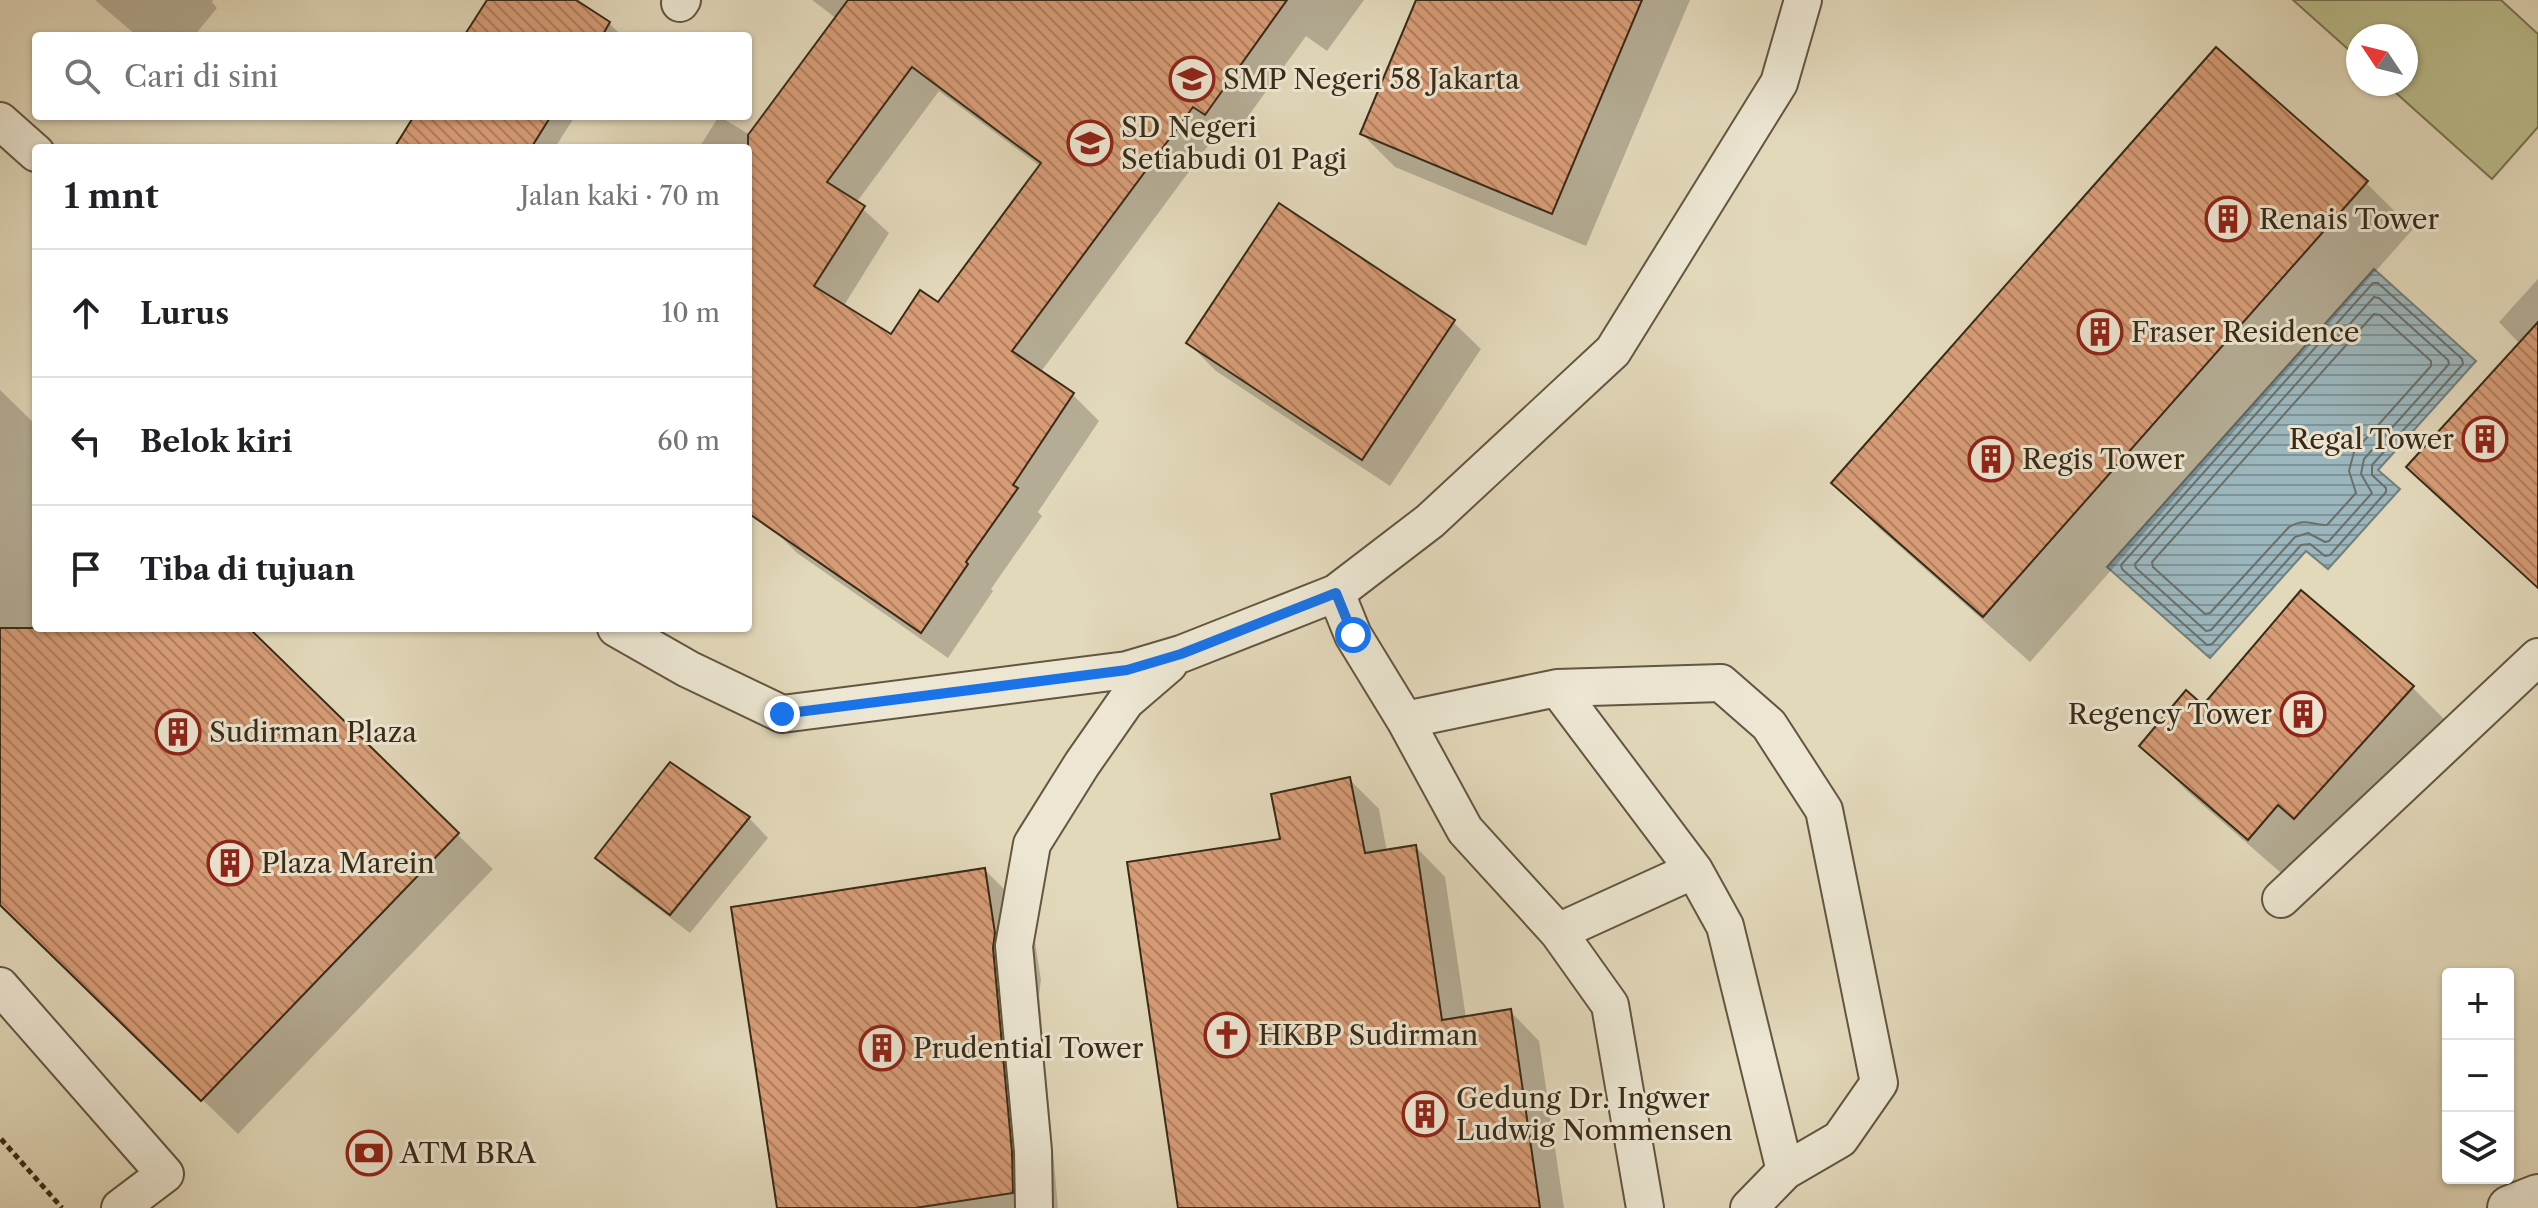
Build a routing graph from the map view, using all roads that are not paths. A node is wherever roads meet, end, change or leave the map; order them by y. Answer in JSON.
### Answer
{"nodes":[{"id":1,"x":1803,"y":0,"type":"edge"},
{"id":2,"x":0,"y":121,"type":"edge"},
{"id":3,"x":32,"y":149,"type":"edge"},
{"id":4,"x":1336,"y":593,"type":"junction"},
{"id":5,"x":623,"y":632,"type":"edge"},
{"id":6,"x":1181,"y":654,"type":"junction"},
{"id":7,"x":2538,"y":657,"type":"edge"},
{"id":8,"x":1557,"y":688,"type":"junction"},
{"id":9,"x":1405,"y":720,"type":"junction"},
{"id":10,"x":1694,"y":870,"type":"junction"},
{"id":11,"x":2281,"y":899,"type":"dead end"},
{"id":12,"x":1558,"y":932,"type":"junction"},
{"id":13,"x":0,"y":986,"type":"edge"},
{"id":14,"x":1785,"y":1171,"type":"junction"},
{"id":15,"x":2538,"y":1197,"type":"edge"},
{"id":16,"x":120,"y":1208,"type":"edge"},
{"id":17,"x":1034,"y":1208,"type":"edge"},
{"id":18,"x":1645,"y":1208,"type":"edge"},
{"id":19,"x":1749,"y":1208,"type":"edge"},
{"id":20,"x":2510,"y":1208,"type":"edge"}],
"edges":[{"from":1,"to":4,"type":"lane"},
{"from":2,"to":3,"type":"lane"},
{"from":4,"to":6,"type":"lane"},
{"from":4,"to":9,"type":"lane"},
{"from":5,"to":6,"type":"lane"},
{"from":6,"to":17,"type":"lane"},
{"from":7,"to":11,"type":"lane"},
{"from":8,"to":9,"type":"lane"},
{"from":8,"to":10,"type":"lane"},
{"from":8,"to":14,"type":"lane"},
{"from":9,"to":12,"type":"lane"},
{"from":10,"to":12,"type":"lane"},
{"from":10,"to":14,"type":"lane"},
{"from":12,"to":18,"type":"lane"},
{"from":13,"to":16,"type":"lane"},
{"from":14,"to":19,"type":"lane"},
{"from":15,"to":20,"type":"street"}]}
